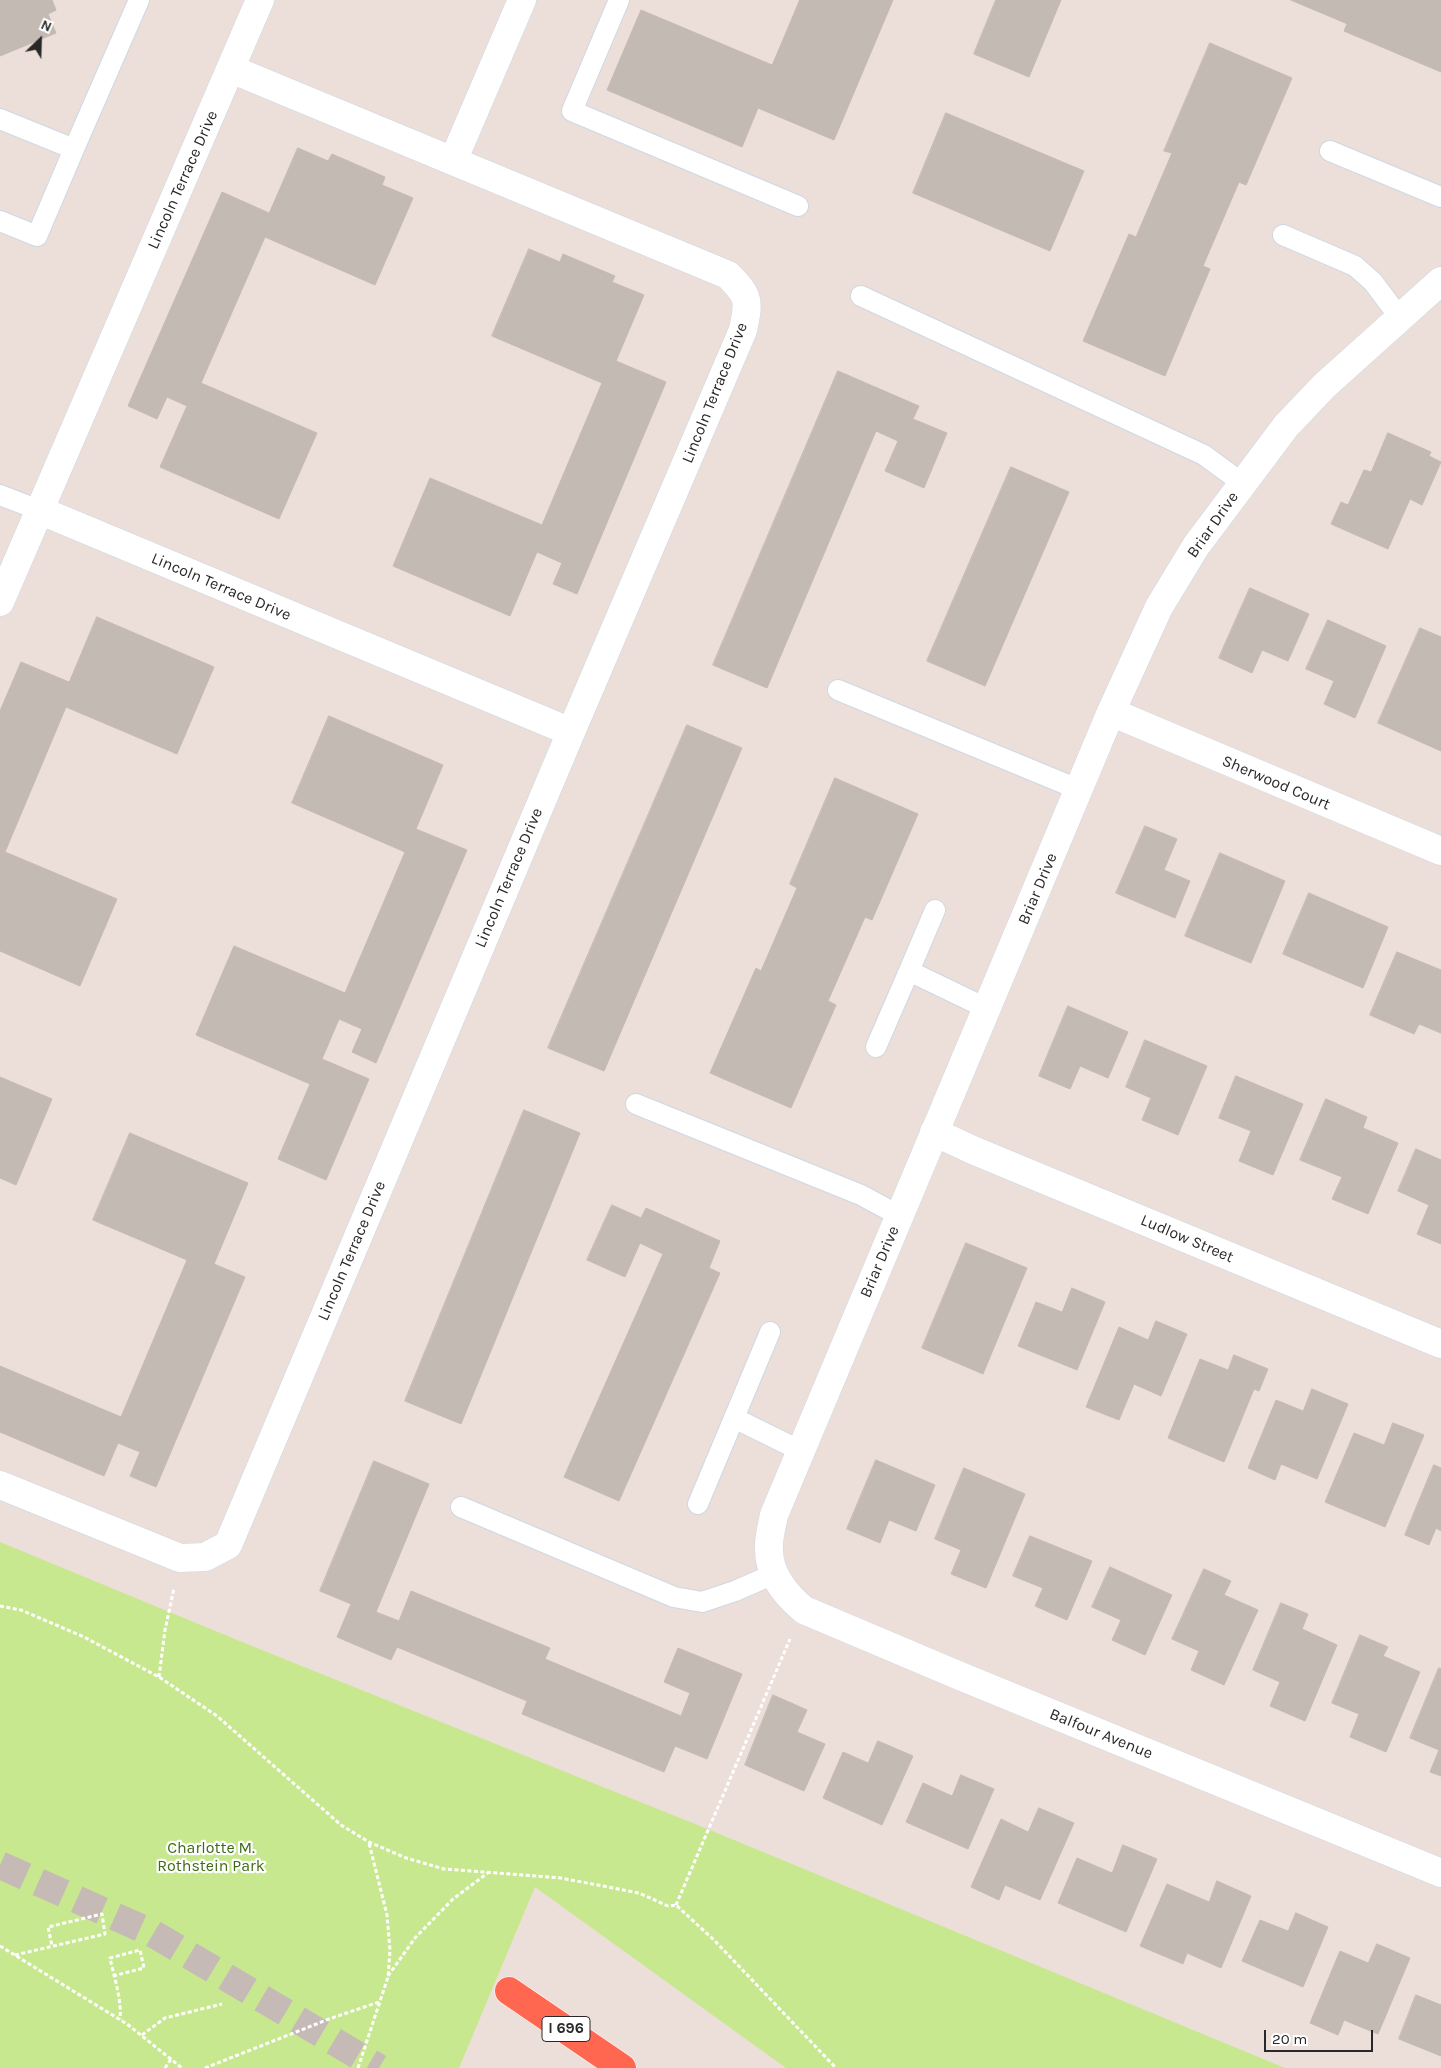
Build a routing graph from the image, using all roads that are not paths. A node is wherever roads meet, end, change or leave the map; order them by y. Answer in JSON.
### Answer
{"nodes":[{"id":1,"x":139,"y":0,"type":"edge"},
{"id":2,"x":260,"y":0,"type":"edge"},
{"id":3,"x":522,"y":0,"type":"edge"},
{"id":4,"x":619,"y":0,"type":"edge"},
{"id":5,"x":231,"y":69,"type":"junction"},
{"id":6,"x":0,"y":119,"type":"edge"},
{"id":7,"x":74,"y":149,"type":"junction"},
{"id":8,"x":1330,"y":151,"type":"dead end"},
{"id":9,"x":454,"y":161,"type":"junction"},
{"id":10,"x":1441,"y":197,"type":"edge"},
{"id":11,"x":798,"y":206,"type":"dead end"},
{"id":12,"x":0,"y":221,"type":"edge"},
{"id":13,"x":1283,"y":235,"type":"dead end"},
{"id":14,"x":1441,"y":281,"type":"edge"},
{"id":15,"x":861,"y":296,"type":"dead end"},
{"id":16,"x":1400,"y":318,"type":"junction"},
{"id":17,"x":1242,"y":483,"type":"junction"},
{"id":18,"x":0,"y":495,"type":"edge"},
{"id":19,"x":38,"y":510,"type":"junction"},
{"id":20,"x":0,"y":602,"type":"edge"},
{"id":21,"x":838,"y":690,"type":"dead end"},
{"id":22,"x":1111,"y":712,"type":"junction"},
{"id":23,"x":571,"y":732,"type":"junction"},
{"id":24,"x":1080,"y":790,"type":"junction"},
{"id":25,"x":1441,"y":851,"type":"edge"},
{"id":26,"x":934,"y":910,"type":"dead end"},
{"id":27,"x":909,"y":971,"type":"junction"},
{"id":28,"x":988,"y":1009,"type":"junction"},
{"id":29,"x":876,"y":1047,"type":"dead end"},
{"id":30,"x":636,"y":1104,"type":"dead end"},
{"id":31,"x":934,"y":1132,"type":"junction"},
{"id":32,"x":900,"y":1216,"type":"junction"},
{"id":33,"x":770,"y":1332,"type":"dead end"},
{"id":34,"x":1441,"y":1344,"type":"edge"},
{"id":35,"x":734,"y":1418,"type":"junction"},
{"id":36,"x":800,"y":1451,"type":"junction"},
{"id":37,"x":0,"y":1485,"type":"edge"},
{"id":38,"x":698,"y":1504,"type":"dead end"},
{"id":39,"x":461,"y":1507,"type":"dead end"},
{"id":40,"x":774,"y":1574,"type":"junction"},
{"id":41,"x":1441,"y":1873,"type":"edge"},
{"id":42,"x":509,"y":1991,"type":"dead end"},
{"id":43,"x":622,"y":2068,"type":"edge"}],
"edges":[{"from":1,"to":7,"type":"lane"},
{"from":2,"to":5,"type":"street","name":"Lincoln Terrace Drive"},
{"from":3,"to":9,"type":"street"},
{"from":4,"to":11,"type":"lane"},
{"from":5,"to":9,"type":"street","name":"Lincoln Terrace Drive"},
{"from":5,"to":19,"type":"street","name":"Lincoln Terrace Drive"},
{"from":6,"to":7,"type":"lane"},
{"from":7,"to":12,"type":"lane"},
{"from":8,"to":10,"type":"lane"},
{"from":9,"to":23,"type":"street","name":"Lincoln Terrace Drive"},
{"from":13,"to":16,"type":"lane"},
{"from":14,"to":16,"type":"street","name":"Briar Drive"},
{"from":15,"to":17,"type":"lane"},
{"from":16,"to":17,"type":"street","name":"Briar Drive"},
{"from":17,"to":22,"type":"street","name":"Briar Drive"},
{"from":18,"to":19,"type":"lane"},
{"from":19,"to":20,"type":"street","name":"Lincoln Terrace Drive"},
{"from":19,"to":23,"type":"street","name":"Lincoln Terrace Drive"},
{"from":21,"to":24,"type":"lane"},
{"from":22,"to":24,"type":"street","name":"Briar Drive"},
{"from":22,"to":25,"type":"street","name":"Sherwood Court"},
{"from":23,"to":37,"type":"street","name":"Lincoln Terrace Drive"},
{"from":24,"to":28,"type":"street","name":"Briar Drive"},
{"from":26,"to":27,"type":"lane"},
{"from":27,"to":28,"type":"lane"},
{"from":27,"to":29,"type":"lane"},
{"from":28,"to":31,"type":"street","name":"Briar Drive"},
{"from":30,"to":32,"type":"lane"},
{"from":31,"to":32,"type":"street","name":"Briar Drive"},
{"from":31,"to":34,"type":"street","name":"Ludlow Street"},
{"from":32,"to":36,"type":"street","name":"Briar Drive"},
{"from":33,"to":35,"type":"lane"},
{"from":35,"to":36,"type":"lane"},
{"from":35,"to":38,"type":"lane"},
{"from":36,"to":40,"type":"street","name":"Briar Drive"},
{"from":39,"to":40,"type":"lane"},
{"from":40,"to":41,"type":"street","name":"Balfour Avenue"},
{"from":42,"to":43,"type":"highway","number":"I 696"}]}
